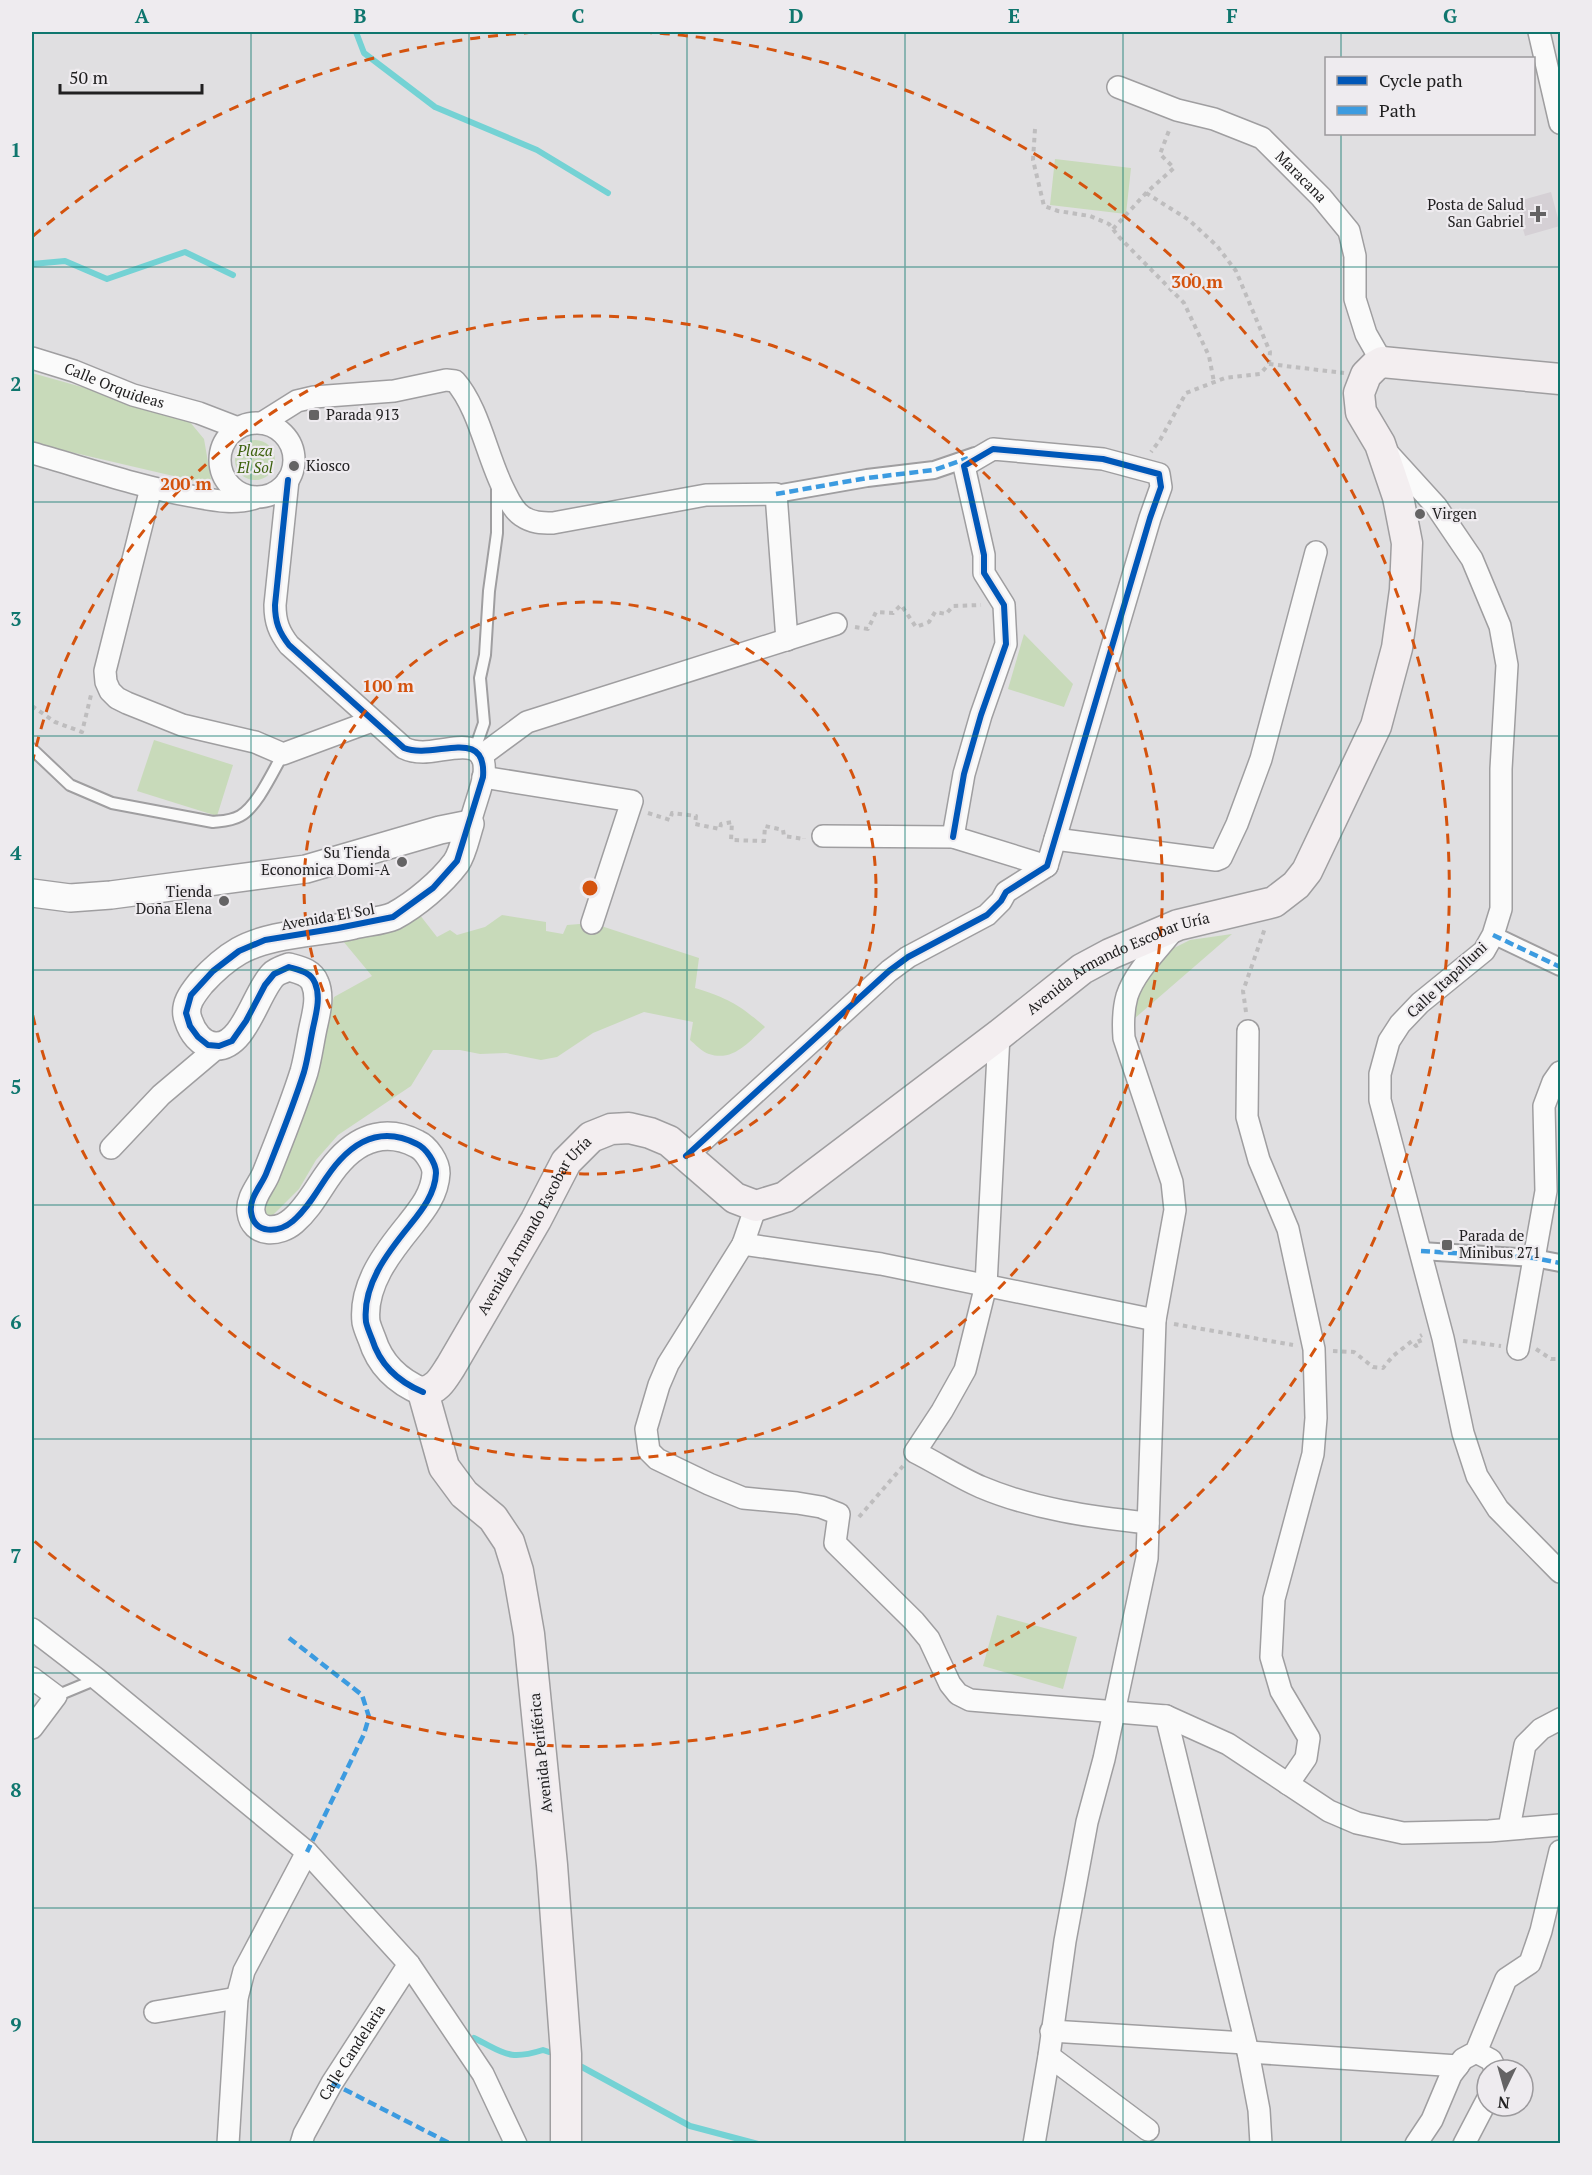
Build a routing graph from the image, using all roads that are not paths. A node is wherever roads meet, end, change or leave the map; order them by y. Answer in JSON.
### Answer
{"nodes":[{"id":1,"x":1539,"y":32,"type":"edge"},
{"id":2,"x":1118,"y":87,"type":"dead end"},
{"id":3,"x":1560,"y":123,"type":"edge"},
{"id":4,"x":32,"y":358,"type":"edge"},
{"id":5,"x":1374,"y":369,"type":"junction"},
{"id":6,"x":1559,"y":385,"type":"edge"},
{"id":7,"x":297,"y":401,"type":"junction"},
{"id":8,"x":199,"y":413,"type":"junction"},
{"id":9,"x":262,"y":423,"type":"junction"},
{"id":10,"x":238,"y":428,"type":"junction"},
{"id":11,"x":1380,"y":444,"type":"junction"},
{"id":12,"x":291,"y":445,"type":"junction"},
{"id":13,"x":222,"y":447,"type":"junction"},
{"id":14,"x":993,"y":449,"type":"junction"},
{"id":15,"x":32,"y":453,"type":"edge"},
{"id":16,"x":497,"y":477,"type":"junction"},
{"id":17,"x":288,"y":480,"type":"junction"},
{"id":18,"x":151,"y":488,"type":"junction"},
{"id":19,"x":776,"y":494,"type":"junction"},
{"id":20,"x":263,"y":496,"type":"junction"},
{"id":21,"x":232,"y":497,"type":"junction"},
{"id":22,"x":284,"y":529,"type":"junction"},
{"id":23,"x":1316,"y":552,"type":"dead end"},
{"id":24,"x":836,"y":624,"type":"road end"},
{"id":25,"x":787,"y":640,"type":"junction"},
{"id":26,"x":372,"y":721,"type":"junction"},
{"id":27,"x":32,"y":749,"type":"edge"},
{"id":28,"x":478,"y":753,"type":"junction"},
{"id":29,"x":283,"y":754,"type":"junction"},
{"id":30,"x":483,"y":777,"type":"junction"},
{"id":31,"x":470,"y":824,"type":"junction"},
{"id":32,"x":823,"y":836,"type":"road end"},
{"id":33,"x":953,"y":837,"type":"junction"},
{"id":34,"x":1055,"y":839,"type":"junction"},
{"id":35,"x":1047,"y":866,"type":"junction"},
{"id":36,"x":32,"y":893,"type":"edge"},
{"id":37,"x":592,"y":923,"type":"dead end"},
{"id":38,"x":1178,"y":925,"type":"junction"},
{"id":39,"x":1493,"y":935,"type":"junction"},
{"id":40,"x":1560,"y":967,"type":"edge"},
{"id":41,"x":1248,"y":1031,"type":"road end"},
{"id":42,"x":999,"y":1035,"type":"junction"},
{"id":43,"x":219,"y":1046,"type":"junction"},
{"id":44,"x":1560,"y":1072,"type":"edge"},
{"id":45,"x":111,"y":1148,"type":"dead end"},
{"id":46,"x":686,"y":1156,"type":"junction"},
{"id":47,"x":756,"y":1206,"type":"junction"},
{"id":48,"x":743,"y":1244,"type":"junction"},
{"id":49,"x":1421,"y":1251,"type":"junction"},
{"id":50,"x":1534,"y":1258,"type":"junction"},
{"id":51,"x":1560,"y":1263,"type":"edge"},
{"id":52,"x":986,"y":1285,"type":"junction"},
{"id":53,"x":1155,"y":1320,"type":"junction"},
{"id":54,"x":1518,"y":1349,"type":"dead end"},
{"id":55,"x":423,"y":1392,"type":"junction"},
{"id":56,"x":1148,"y":1523,"type":"junction"},
{"id":57,"x":1560,"y":1572,"type":"edge"},
{"id":58,"x":32,"y":1629,"type":"edge"},
{"id":59,"x":32,"y":1677,"type":"edge"},
{"id":60,"x":97,"y":1679,"type":"junction"},
{"id":61,"x":56,"y":1696,"type":"junction"},
{"id":62,"x":1114,"y":1712,"type":"junction"},
{"id":63,"x":1166,"y":1716,"type":"junction"},
{"id":64,"x":1560,"y":1719,"type":"edge"},
{"id":65,"x":32,"y":1728,"type":"edge"},
{"id":66,"x":1288,"y":1784,"type":"junction"},
{"id":67,"x":1560,"y":1825,"type":"edge"},
{"id":68,"x":1509,"y":1828,"type":"junction"},
{"id":69,"x":1560,"y":1851,"type":"edge"},
{"id":70,"x":307,"y":1852,"type":"junction"},
{"id":71,"x":409,"y":1964,"type":"junction"},
{"id":72,"x":237,"y":1998,"type":"junction"},
{"id":73,"x":155,"y":2012,"type":"dead end"},
{"id":74,"x":1052,"y":2031,"type":"junction"},
{"id":75,"x":1246,"y":2048,"type":"junction"},
{"id":76,"x":1476,"y":2052,"type":"junction"},
{"id":77,"x":1049,"y":2056,"type":"junction"},
{"id":78,"x":1487,"y":2058,"type":"edge"},
{"id":79,"x":1458,"y":2066,"type":"junction"},
{"id":80,"x":1478,"y":2118,"type":"edge"},
{"id":81,"x":1148,"y":2130,"type":"dead end"},
{"id":82,"x":228,"y":2144,"type":"edge"},
{"id":83,"x":301,"y":2144,"type":"edge"},
{"id":84,"x":516,"y":2144,"type":"edge"},
{"id":85,"x":566,"y":2144,"type":"edge"},
{"id":86,"x":1034,"y":2144,"type":"edge"},
{"id":87,"x":1261,"y":2144,"type":"edge"},
{"id":88,"x":1416,"y":2144,"type":"edge"},
{"id":89,"x":1464,"y":2144,"type":"edge"}],
"edges":[{"from":1,"to":3,"type":"street"},
{"from":2,"to":5,"type":"street","name":"Maracana"},
{"from":4,"to":8,"type":"street","name":"Calle Orquideas"},
{"from":5,"to":6,"type":"main road"},
{"from":5,"to":11,"type":"main road","name":"Avenida Armando Escobar Uría"},
{"from":7,"to":9,"type":"street"},
{"from":7,"to":12,"type":"street"},
{"from":7,"to":16,"type":"street"},
{"from":8,"to":10,"type":"street","name":"Calle Orquideas"},
{"from":8,"to":13,"type":"street"},
{"from":9,"to":10,"type":"street"},
{"from":9,"to":12,"type":"street"},
{"from":10,"to":13,"type":"street"},
{"from":11,"to":38,"type":"main road","name":"Avenida Armando Escobar Uría"},
{"from":11,"to":39,"type":"street","name":"Calle Itapalluni"},
{"from":12,"to":17,"type":"street"},
{"from":13,"to":21,"type":"street"},
{"from":14,"to":19,"type":"street"},
{"from":14,"to":33,"type":"street"},
{"from":14,"to":34,"type":"street"},
{"from":15,"to":18,"type":"street"},
{"from":16,"to":19,"type":"street"},
{"from":16,"to":28,"type":"lane"},
{"from":17,"to":20,"type":"street"},
{"from":17,"to":22,"type":"street"},
{"from":18,"to":21,"type":"street"},
{"from":18,"to":29,"type":"street"},
{"from":19,"to":25,"type":"street"},
{"from":20,"to":21,"type":"street"},
{"from":20,"to":22,"type":"street"},
{"from":22,"to":26,"type":"street"},
{"from":23,"to":34,"type":"street"},
{"from":24,"to":25,"type":"street"},
{"from":25,"to":28,"type":"street"},
{"from":26,"to":28,"type":"street"},
{"from":26,"to":29,"type":"street"},
{"from":27,"to":29,"type":"lane"},
{"from":28,"to":30,"type":"street","name":"Avenida El Sol"},
{"from":30,"to":31,"type":"street","name":"Avenida El Sol"},
{"from":30,"to":37,"type":"street"},
{"from":31,"to":36,"type":"street"},
{"from":31,"to":43,"type":"street","name":"Avenida El Sol"},
{"from":32,"to":33,"type":"street"},
{"from":33,"to":35,"type":"street"},
{"from":34,"to":35,"type":"street"},
{"from":35,"to":46,"type":"street"},
{"from":38,"to":42,"type":"main road","name":"Avenida Armando Escobar Uría"},
{"from":38,"to":53,"type":"street"},
{"from":39,"to":40,"type":"street"},
{"from":39,"to":49,"type":"street","name":"Calle Itapalluni"},
{"from":41,"to":66,"type":"street"},
{"from":42,"to":47,"type":"main road","name":"Avenida Armando Escobar Uría"},
{"from":42,"to":52,"type":"street"},
{"from":43,"to":45,"type":"street"},
{"from":43,"to":55,"type":"street"},
{"from":44,"to":50,"type":"street"},
{"from":46,"to":47,"type":"main road","name":"Avenida Armando Escobar Uría"},
{"from":46,"to":55,"type":"main road","name":"Avenida Armando Escobar Uría"},
{"from":47,"to":48,"type":"street"},
{"from":48,"to":52,"type":"street"},
{"from":48,"to":62,"type":"street"},
{"from":49,"to":50,"type":"street"},
{"from":49,"to":57,"type":"street","name":"Calle Itapalluni"},
{"from":50,"to":51,"type":"street"},
{"from":50,"to":54,"type":"street"},
{"from":52,"to":53,"type":"street"},
{"from":52,"to":56,"type":"street"},
{"from":53,"to":56,"type":"street"},
{"from":55,"to":85,"type":"main road","name":"Avenida Periférica"},
{"from":56,"to":62,"type":"street"},
{"from":58,"to":60,"type":"street"},
{"from":59,"to":61,"type":"street"},
{"from":60,"to":61,"type":"lane"},
{"from":60,"to":70,"type":"street"},
{"from":61,"to":65,"type":"street"},
{"from":62,"to":63,"type":"street"},
{"from":62,"to":74,"type":"street"},
{"from":63,"to":66,"type":"street"},
{"from":63,"to":75,"type":"street"},
{"from":64,"to":68,"type":"street"},
{"from":66,"to":68,"type":"street"},
{"from":67,"to":68,"type":"street"},
{"from":69,"to":76,"type":"street"},
{"from":70,"to":71,"type":"street"},
{"from":70,"to":72,"type":"street"},
{"from":71,"to":83,"type":"street","name":"Calle Candelaria"},
{"from":71,"to":84,"type":"street"},
{"from":72,"to":73,"type":"street"},
{"from":72,"to":82,"type":"street"},
{"from":74,"to":75,"type":"street"},
{"from":74,"to":77,"type":"street"},
{"from":75,"to":79,"type":"street"},
{"from":75,"to":87,"type":"street"},
{"from":76,"to":78,"type":"street"},
{"from":76,"to":79,"type":"street"},
{"from":77,"to":81,"type":"street"},
{"from":77,"to":86,"type":"street"},
{"from":79,"to":88,"type":"street"},
{"from":80,"to":89,"type":"street"}]}
